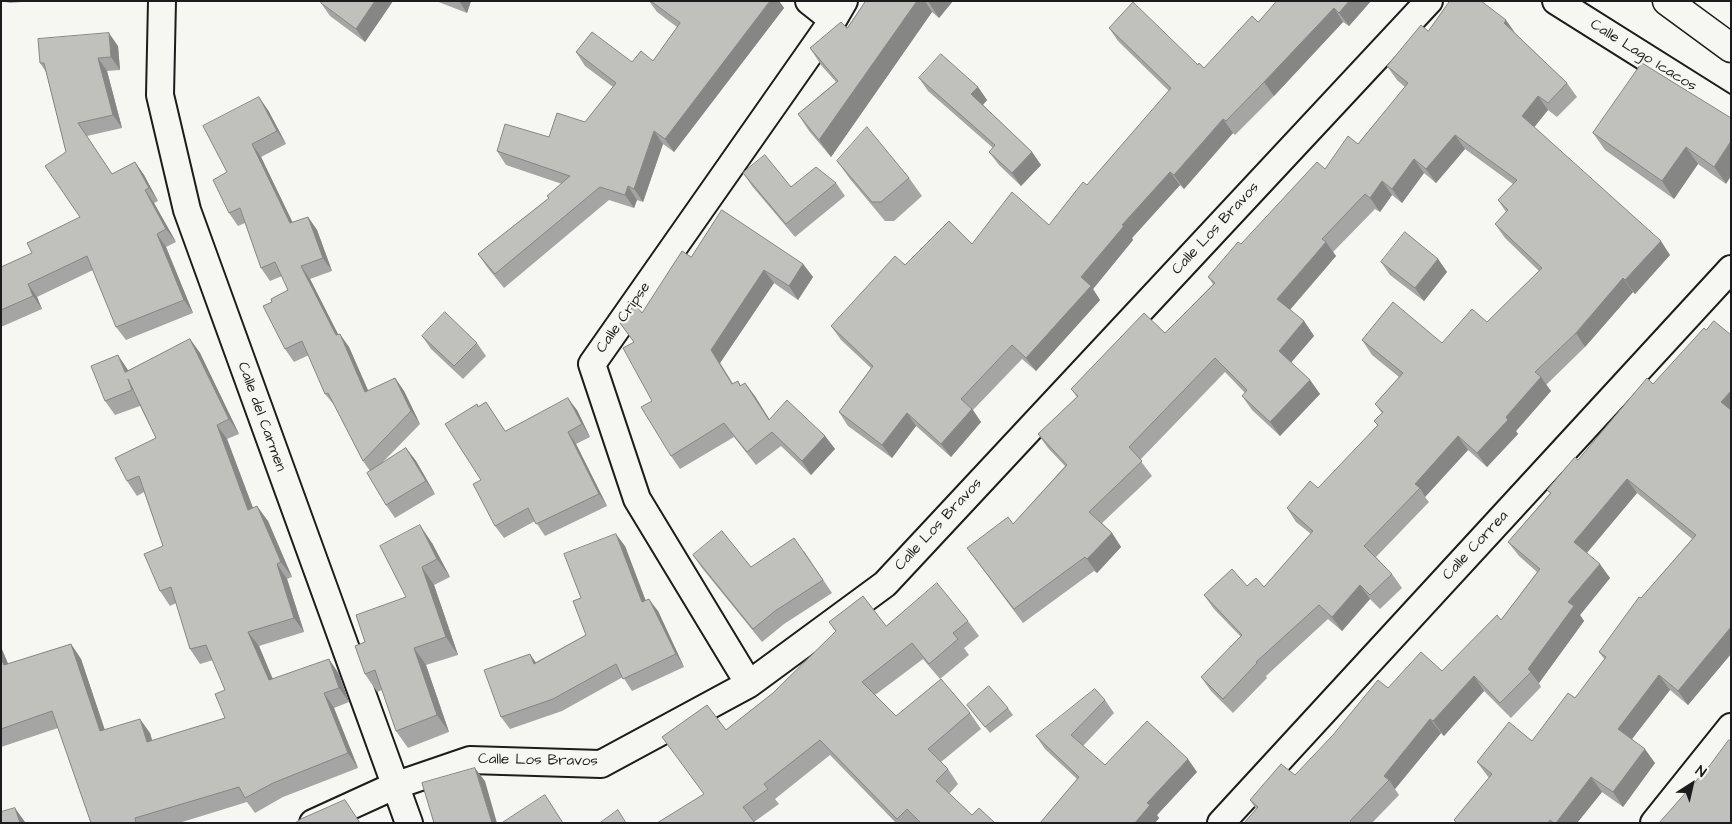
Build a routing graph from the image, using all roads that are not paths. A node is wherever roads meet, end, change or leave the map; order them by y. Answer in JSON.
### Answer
{"nodes":[{"id":1,"x":162,"y":1,"type":"edge"},
{"id":2,"x":809,"y":1,"type":"edge"},
{"id":3,"x":1429,"y":1,"type":"edge"},
{"id":4,"x":1556,"y":1,"type":"edge"},
{"id":5,"x":1667,"y":1,"type":"edge"},
{"id":6,"x":839,"y":10,"type":"edge"},
{"id":7,"x":1731,"y":48,"type":"edge"},
{"id":8,"x":1731,"y":111,"type":"edge"},
{"id":9,"x":1731,"y":269,"type":"edge"},
{"id":10,"x":749,"y":684,"type":"junction"},
{"id":11,"x":1731,"y":727,"type":"edge"},
{"id":12,"x":394,"y":786,"type":"junction"},
{"id":13,"x":314,"y":823,"type":"edge"},
{"id":14,"x":409,"y":823,"type":"edge"},
{"id":15,"x":1221,"y":823,"type":"edge"},
{"id":16,"x":1654,"y":823,"type":"edge"}],
"edges":[{"from":1,"to":12,"type":"street","name":"Calle del Carmen"},
{"from":2,"to":6,"type":"street"},
{"from":3,"to":10,"type":"street","name":"Calle Los Bravos"},
{"from":4,"to":8,"type":"street","name":"Calle Lago Icacos"},
{"from":5,"to":7,"type":"street"},
{"from":6,"to":10,"type":"street","name":"Calle Cripse"},
{"from":9,"to":15,"type":"street","name":"Calle Correa"},
{"from":10,"to":12,"type":"street","name":"Calle Los Bravos"},
{"from":11,"to":16,"type":"street"},
{"from":12,"to":13,"type":"street","name":"Calle Los Bravos"},
{"from":12,"to":14,"type":"street","name":"Calle del Carmen"}]}
